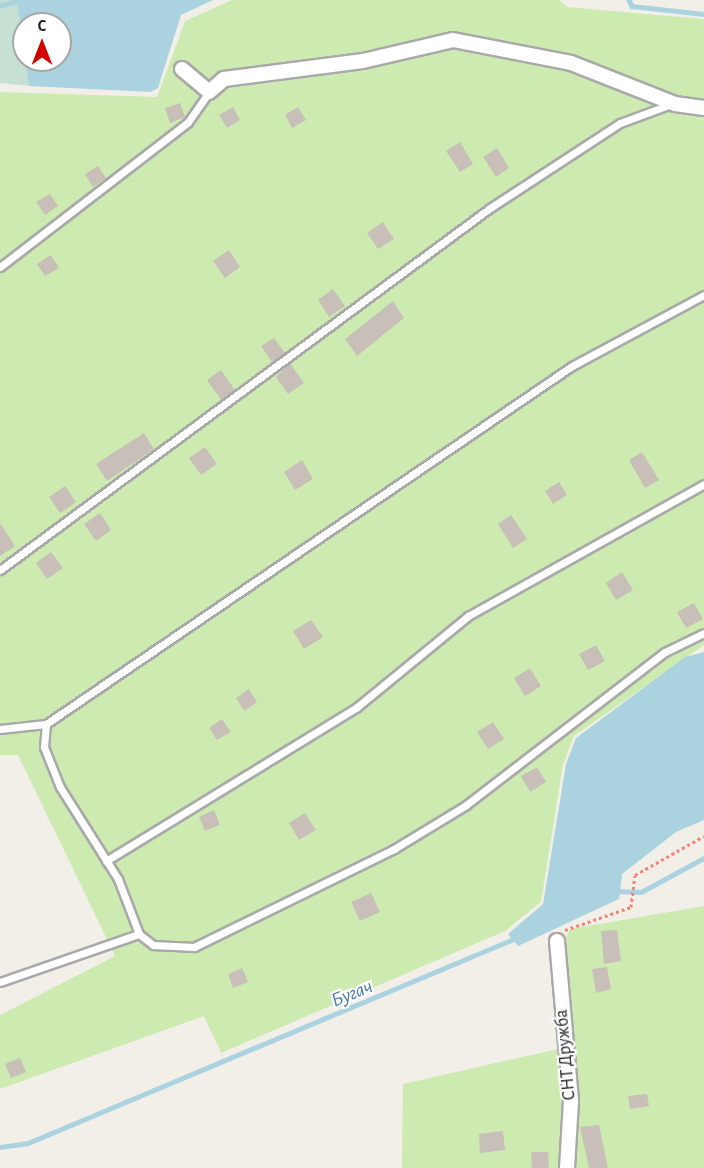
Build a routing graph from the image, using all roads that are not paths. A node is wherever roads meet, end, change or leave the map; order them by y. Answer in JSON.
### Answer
{"nodes":[{"id":1,"x":182,"y":69,"type":"dead end"},
{"id":2,"x":209,"y":92,"type":"junction"},
{"id":3,"x":673,"y":103,"type":"junction"},
{"id":4,"x":704,"y":108,"type":"edge"},
{"id":5,"x":0,"y":267,"type":"edge"},
{"id":6,"x":704,"y":295,"type":"edge"},
{"id":7,"x":704,"y":484,"type":"edge"},
{"id":8,"x":0,"y":570,"type":"edge"},
{"id":9,"x":704,"y":633,"type":"edge"},
{"id":10,"x":46,"y":724,"type":"junction"},
{"id":11,"x":0,"y":729,"type":"edge"},
{"id":12,"x":106,"y":861,"type":"junction"},
{"id":13,"x":139,"y":934,"type":"junction"},
{"id":14,"x":557,"y":941,"type":"road end"},
{"id":15,"x":0,"y":982,"type":"edge"},
{"id":16,"x":567,"y":1168,"type":"edge"}],
"edges":[{"from":1,"to":2,"type":"street"},
{"from":2,"to":3,"type":"street"},
{"from":2,"to":5,"type":"lane"},
{"from":3,"to":4,"type":"street"},
{"from":3,"to":8,"type":"lane"},
{"from":6,"to":10,"type":"lane"},
{"from":7,"to":12,"type":"lane"},
{"from":9,"to":13,"type":"lane"},
{"from":10,"to":11,"type":"lane"},
{"from":10,"to":12,"type":"lane"},
{"from":12,"to":13,"type":"lane"},
{"from":13,"to":15,"type":"lane"},
{"from":14,"to":16,"type":"street","name":"СНТ Дружба"}]}
